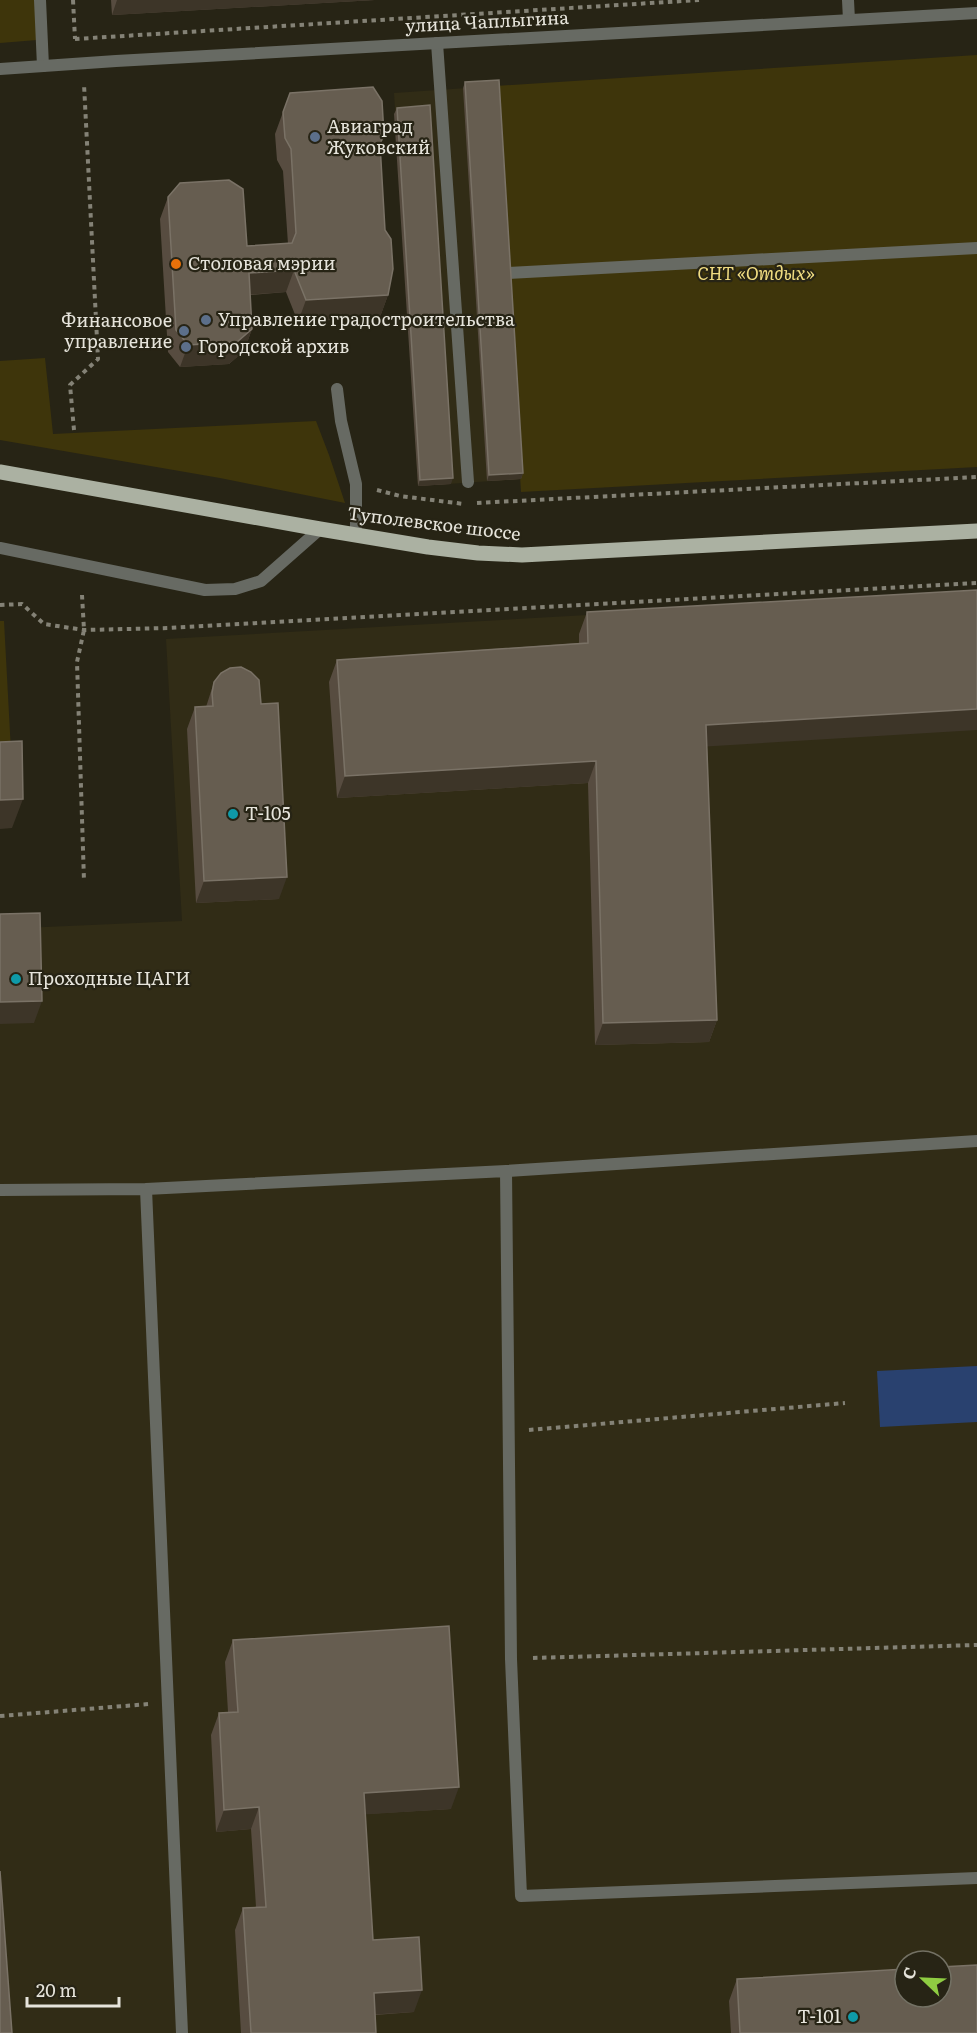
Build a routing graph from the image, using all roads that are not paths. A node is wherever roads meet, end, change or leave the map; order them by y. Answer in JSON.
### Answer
{"nodes":[{"id":1,"x":40,"y":0,"type":"edge"},
{"id":2,"x":848,"y":0,"type":"edge"},
{"id":3,"x":977,"y":13,"type":"edge"},
{"id":4,"x":849,"y":20,"type":"junction"},
{"id":5,"x":437,"y":43,"type":"junction"},
{"id":6,"x":43,"y":66,"type":"junction"},
{"id":7,"x":0,"y":69,"type":"edge"},
{"id":8,"x":977,"y":248,"type":"edge"},
{"id":9,"x":508,"y":273,"type":"edge"},
{"id":10,"x":337,"y":389,"type":"dead end"},
{"id":11,"x":0,"y":472,"type":"edge"},
{"id":12,"x":468,"y":482,"type":"dead end"},
{"id":13,"x":320,"y":529,"type":"junction"},
{"id":14,"x":977,"y":531,"type":"edge"},
{"id":15,"x":356,"y":535,"type":"junction"},
{"id":16,"x":0,"y":548,"type":"edge"},
{"id":17,"x":977,"y":1141,"type":"edge"},
{"id":18,"x":506,"y":1171,"type":"junction"},
{"id":19,"x":146,"y":1189,"type":"junction"},
{"id":20,"x":0,"y":1190,"type":"edge"},
{"id":21,"x":977,"y":1878,"type":"edge"},
{"id":22,"x":182,"y":2033,"type":"edge"}],
"edges":[{"from":1,"to":6,"type":"street"},
{"from":2,"to":4,"type":"street"},
{"from":3,"to":4,"type":"street","name":"улица Чаплыгина"},
{"from":4,"to":5,"type":"street","name":"улица Чаплыгина"},
{"from":5,"to":6,"type":"street","name":"улица Чаплыгина"},
{"from":5,"to":12,"type":"street"},
{"from":6,"to":7,"type":"street","name":"улица Чаплыгина"},
{"from":8,"to":9,"type":"street"},
{"from":10,"to":15,"type":"street"},
{"from":11,"to":13,"type":"main road","name":"Туполевское шоссе"},
{"from":13,"to":15,"type":"main road","name":"Туполевское шоссе"},
{"from":13,"to":16,"type":"street"},
{"from":14,"to":15,"type":"main road","name":"Туполевское шоссе"},
{"from":17,"to":18,"type":"street"},
{"from":18,"to":19,"type":"street"},
{"from":18,"to":21,"type":"street"},
{"from":19,"to":20,"type":"street"},
{"from":19,"to":22,"type":"street"}]}
